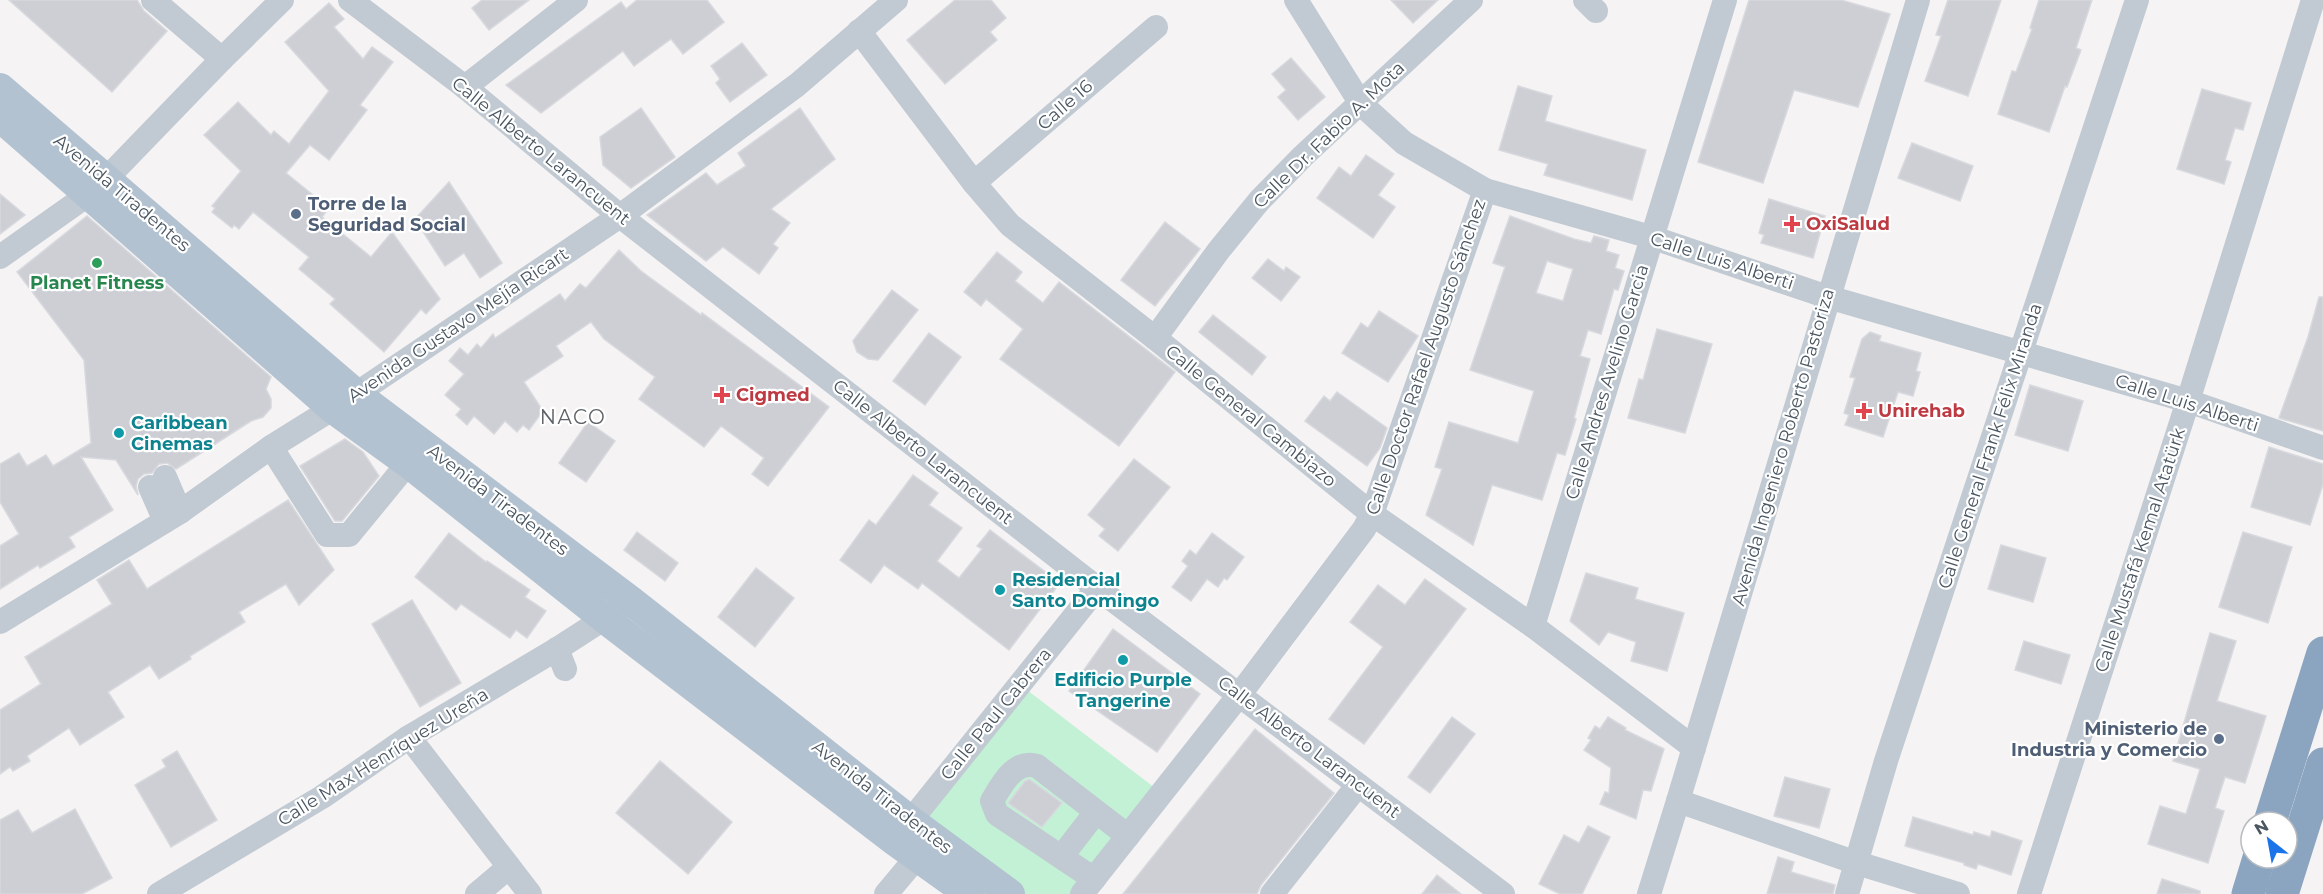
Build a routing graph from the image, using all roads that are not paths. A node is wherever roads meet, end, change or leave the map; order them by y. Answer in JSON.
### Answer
{"nodes":[{"id":1,"x":153,"y":0,"type":"edge"},
{"id":2,"x":282,"y":0,"type":"edge"},
{"id":3,"x":350,"y":0,"type":"edge"},
{"id":4,"x":576,"y":0,"type":"edge"},
{"id":5,"x":896,"y":0,"type":"edge"},
{"id":6,"x":1296,"y":0,"type":"edge"},
{"id":7,"x":1471,"y":0,"type":"edge"},
{"id":8,"x":1725,"y":0,"type":"edge"},
{"id":9,"x":1918,"y":0,"type":"edge"},
{"id":10,"x":2137,"y":0,"type":"edge"},
{"id":11,"x":2313,"y":0,"type":"edge"},
{"id":12,"x":1156,"y":27,"type":"dead end"},
{"id":13,"x":859,"y":32,"type":"junction"},
{"id":14,"x":222,"y":59,"type":"junction"},
{"id":15,"x":465,"y":87,"type":"junction"},
{"id":16,"x":0,"y":88,"type":"edge"},
{"id":17,"x":1361,"y":104,"type":"junction"},
{"id":18,"x":0,"y":117,"type":"edge"},
{"id":19,"x":974,"y":183,"type":"junction"},
{"id":20,"x":98,"y":186,"type":"junction"},
{"id":21,"x":1485,"y":190,"type":"junction"},
{"id":22,"x":620,"y":216,"type":"junction"},
{"id":23,"x":1651,"y":237,"type":"junction"},
{"id":24,"x":0,"y":257,"type":"edge"},
{"id":25,"x":1828,"y":297,"type":"junction"},
{"id":26,"x":1155,"y":338,"type":"junction"},
{"id":27,"x":2022,"y":351,"type":"junction"},
{"id":28,"x":344,"y":401,"type":"junction"},
{"id":29,"x":2188,"y":401,"type":"junction"},
{"id":30,"x":271,"y":447,"type":"junction"},
{"id":31,"x":2323,"y":448,"type":"edge"},
{"id":32,"x":408,"y":464,"type":"junction"},
{"id":33,"x":157,"y":482,"type":"dead end"},
{"id":34,"x":1372,"y":514,"type":"junction"},
{"id":35,"x":173,"y":517,"type":"junction"},
{"id":36,"x":1097,"y":588,"type":"junction"},
{"id":37,"x":631,"y":601,"type":"junction"},
{"id":38,"x":606,"y":619,"type":"junction"},
{"id":39,"x":0,"y":622,"type":"edge"},
{"id":40,"x":1533,"y":626,"type":"junction"},
{"id":41,"x":2323,"y":653,"type":"edge"},
{"id":42,"x":1240,"y":694,"type":"junction"},
{"id":43,"x":409,"y":737,"type":"junction"},
{"id":44,"x":1694,"y":748,"type":"junction"},
{"id":45,"x":2323,"y":764,"type":"edge"},
{"id":46,"x":1358,"y":785,"type":"junction"},
{"id":47,"x":1678,"y":801,"type":"junction"},
{"id":48,"x":2274,"y":810,"type":"edge"},
{"id":49,"x":1096,"y":812,"type":"junction"},
{"id":50,"x":1128,"y":836,"type":"junction"},
{"id":51,"x":907,"y":840,"type":"junction"},
{"id":52,"x":1062,"y":856,"type":"junction"},
{"id":53,"x":1857,"y":863,"type":"junction"},
{"id":54,"x":509,"y":867,"type":"junction"},
{"id":55,"x":2255,"y":870,"type":"edge"},
{"id":56,"x":1088,"y":886,"type":"edge"},
{"id":57,"x":159,"y":894,"type":"edge"},
{"id":58,"x":477,"y":894,"type":"edge"},
{"id":59,"x":530,"y":894,"type":"edge"},
{"id":60,"x":886,"y":894,"type":"edge"},
{"id":61,"x":969,"y":894,"type":"edge"},
{"id":62,"x":1010,"y":894,"type":"edge"},
{"id":63,"x":1272,"y":894,"type":"edge"},
{"id":64,"x":1503,"y":894,"type":"edge"},
{"id":65,"x":1648,"y":894,"type":"edge"},
{"id":66,"x":1847,"y":894,"type":"edge"},
{"id":67,"x":1958,"y":894,"type":"edge"},
{"id":68,"x":2029,"y":894,"type":"edge"},
{"id":69,"x":2248,"y":894,"type":"edge"},
{"id":70,"x":2282,"y":894,"type":"edge"}],
"edges":[{"from":1,"to":14,"type":"street"},
{"from":2,"to":14,"type":"street"},
{"from":3,"to":15,"type":"street","name":"Calle Alberto Larancuent"},
{"from":4,"to":15,"type":"street"},
{"from":5,"to":13,"type":"street","name":"Avenida Gustavo Mejía Ricart"},
{"from":6,"to":17,"type":"street","name":"Calle Luis Alberti"},
{"from":7,"to":17,"type":"street","name":"Calle Dr. Fabio A. Mota"},
{"from":8,"to":23,"type":"street","name":"Calle Andres Avelino Garcia"},
{"from":9,"to":25,"type":"street","name":"Avenida Ingeniero Roberto Pastoriza"},
{"from":10,"to":27,"type":"street","name":"Calle General Frank Félix Miranda"},
{"from":11,"to":29,"type":"street","name":"Calle Mustafá Kemal Atatürk"},
{"from":12,"to":19,"type":"street","name":"Calle 16"},
{"from":13,"to":19,"type":"street","name":"Calle General Cambiazo"},
{"from":13,"to":22,"type":"street","name":"Avenida Gustavo Mejía Ricart"},
{"from":14,"to":20,"type":"street"},
{"from":15,"to":22,"type":"street","name":"Calle Alberto Larancuent"},
{"from":16,"to":20,"type":"main road","name":"Avenida Tiradentes"},
{"from":17,"to":21,"type":"street","name":"Calle Luis Alberti"},
{"from":17,"to":26,"type":"street","name":"Calle Dr. Fabio A. Mota"},
{"from":18,"to":20,"type":"main road","name":"Avenida Tiradentes"},
{"from":19,"to":26,"type":"street","name":"Calle General Cambiazo"},
{"from":20,"to":24,"type":"street"},
{"from":20,"to":28,"type":"main road","name":"Avenida Tiradentes"},
{"from":21,"to":23,"type":"street","name":"Calle Luis Alberti"},
{"from":21,"to":34,"type":"street","name":"Calle Doctor Rafael Augusto Sánchez"},
{"from":22,"to":28,"type":"street","name":"Avenida Gustavo Mejía Ricart"},
{"from":22,"to":36,"type":"street","name":"Calle Alberto Larancuent"},
{"from":23,"to":25,"type":"street","name":"Calle Luis Alberti"},
{"from":23,"to":40,"type":"street","name":"Calle Andres Avelino Garcia"},
{"from":25,"to":27,"type":"street","name":"Calle Luis Alberti"},
{"from":25,"to":44,"type":"street","name":"Avenida Ingeniero Roberto Pastoriza"},
{"from":26,"to":34,"type":"street","name":"Calle General Cambiazo"},
{"from":27,"to":29,"type":"street","name":"Calle Luis Alberti"},
{"from":27,"to":53,"type":"street","name":"Calle General Frank Félix Miranda"},
{"from":28,"to":30,"type":"street","name":"Avenida Gustavo Mejía Ricart"},
{"from":28,"to":32,"type":"main road","name":"Avenida Tiradentes"},
{"from":28,"to":37,"type":"main road","name":"Avenida Tiradentes"},
{"from":29,"to":31,"type":"street","name":"Calle Luis Alberti"},
{"from":29,"to":68,"type":"street","name":"Calle Mustafá Kemal Atatürk"},
{"from":30,"to":32,"type":"street"},
{"from":30,"to":35,"type":"street","name":"Avenida Gustavo Mejía Ricart"},
{"from":32,"to":38,"type":"main road","name":"Avenida Tiradentes"},
{"from":33,"to":35,"type":"street"},
{"from":34,"to":40,"type":"street","name":"Calle General Cambiazo"},
{"from":34,"to":42,"type":"street","name":"Calle Doctor Rafael Augusto Sánchez"},
{"from":35,"to":39,"type":"street","name":"Avenida Gustavo Mejía Ricart"},
{"from":36,"to":42,"type":"street","name":"Calle Alberto Larancuent"},
{"from":36,"to":51,"type":"street","name":"Calle Paul Cabrera"},
{"from":37,"to":38,"type":"street","name":"Calle Max Henríquez Ureña"},
{"from":37,"to":51,"type":"main road","name":"Avenida Tiradentes"},
{"from":38,"to":43,"type":"street","name":"Calle Max Henríquez Ureña"},
{"from":38,"to":51,"type":"main road","name":"Avenida Tiradentes"},
{"from":40,"to":44,"type":"street","name":"Calle General Cambiazo"},
{"from":41,"to":48,"type":"highway"},
{"from":42,"to":46,"type":"street","name":"Calle Alberto Larancuent"},
{"from":42,"to":50,"type":"street","name":"Calle Doctor Rafael Augusto Sánchez"},
{"from":43,"to":54,"type":"street"},
{"from":43,"to":57,"type":"street","name":"Calle Max Henríquez Ureña"},
{"from":44,"to":47,"type":"street","name":"Avenida Ingeniero Roberto Pastoriza"},
{"from":45,"to":70,"type":"highway"},
{"from":46,"to":63,"type":"street"},
{"from":46,"to":64,"type":"street","name":"Calle Alberto Larancuent"},
{"from":47,"to":53,"type":"street"},
{"from":47,"to":65,"type":"street","name":"Avenida Ingeniero Roberto Pastoriza"},
{"from":49,"to":50,"type":"street"},
{"from":49,"to":52,"type":"street"},
{"from":49,"to":52,"type":"street"},
{"from":50,"to":56,"type":"street","name":"Calle Doctor Rafael Augusto Sánchez"},
{"from":51,"to":60,"type":"street","name":"Calle Paul Cabrera"},
{"from":51,"to":61,"type":"main road","name":"Avenida Tiradentes"},
{"from":51,"to":62,"type":"main road","name":"Avenida Tiradentes"},
{"from":52,"to":56,"type":"street"},
{"from":53,"to":66,"type":"street","name":"Calle General Frank Félix Miranda"},
{"from":53,"to":67,"type":"street"},
{"from":54,"to":58,"type":"street"},
{"from":54,"to":59,"type":"street"},
{"from":55,"to":69,"type":"highway"}]}
